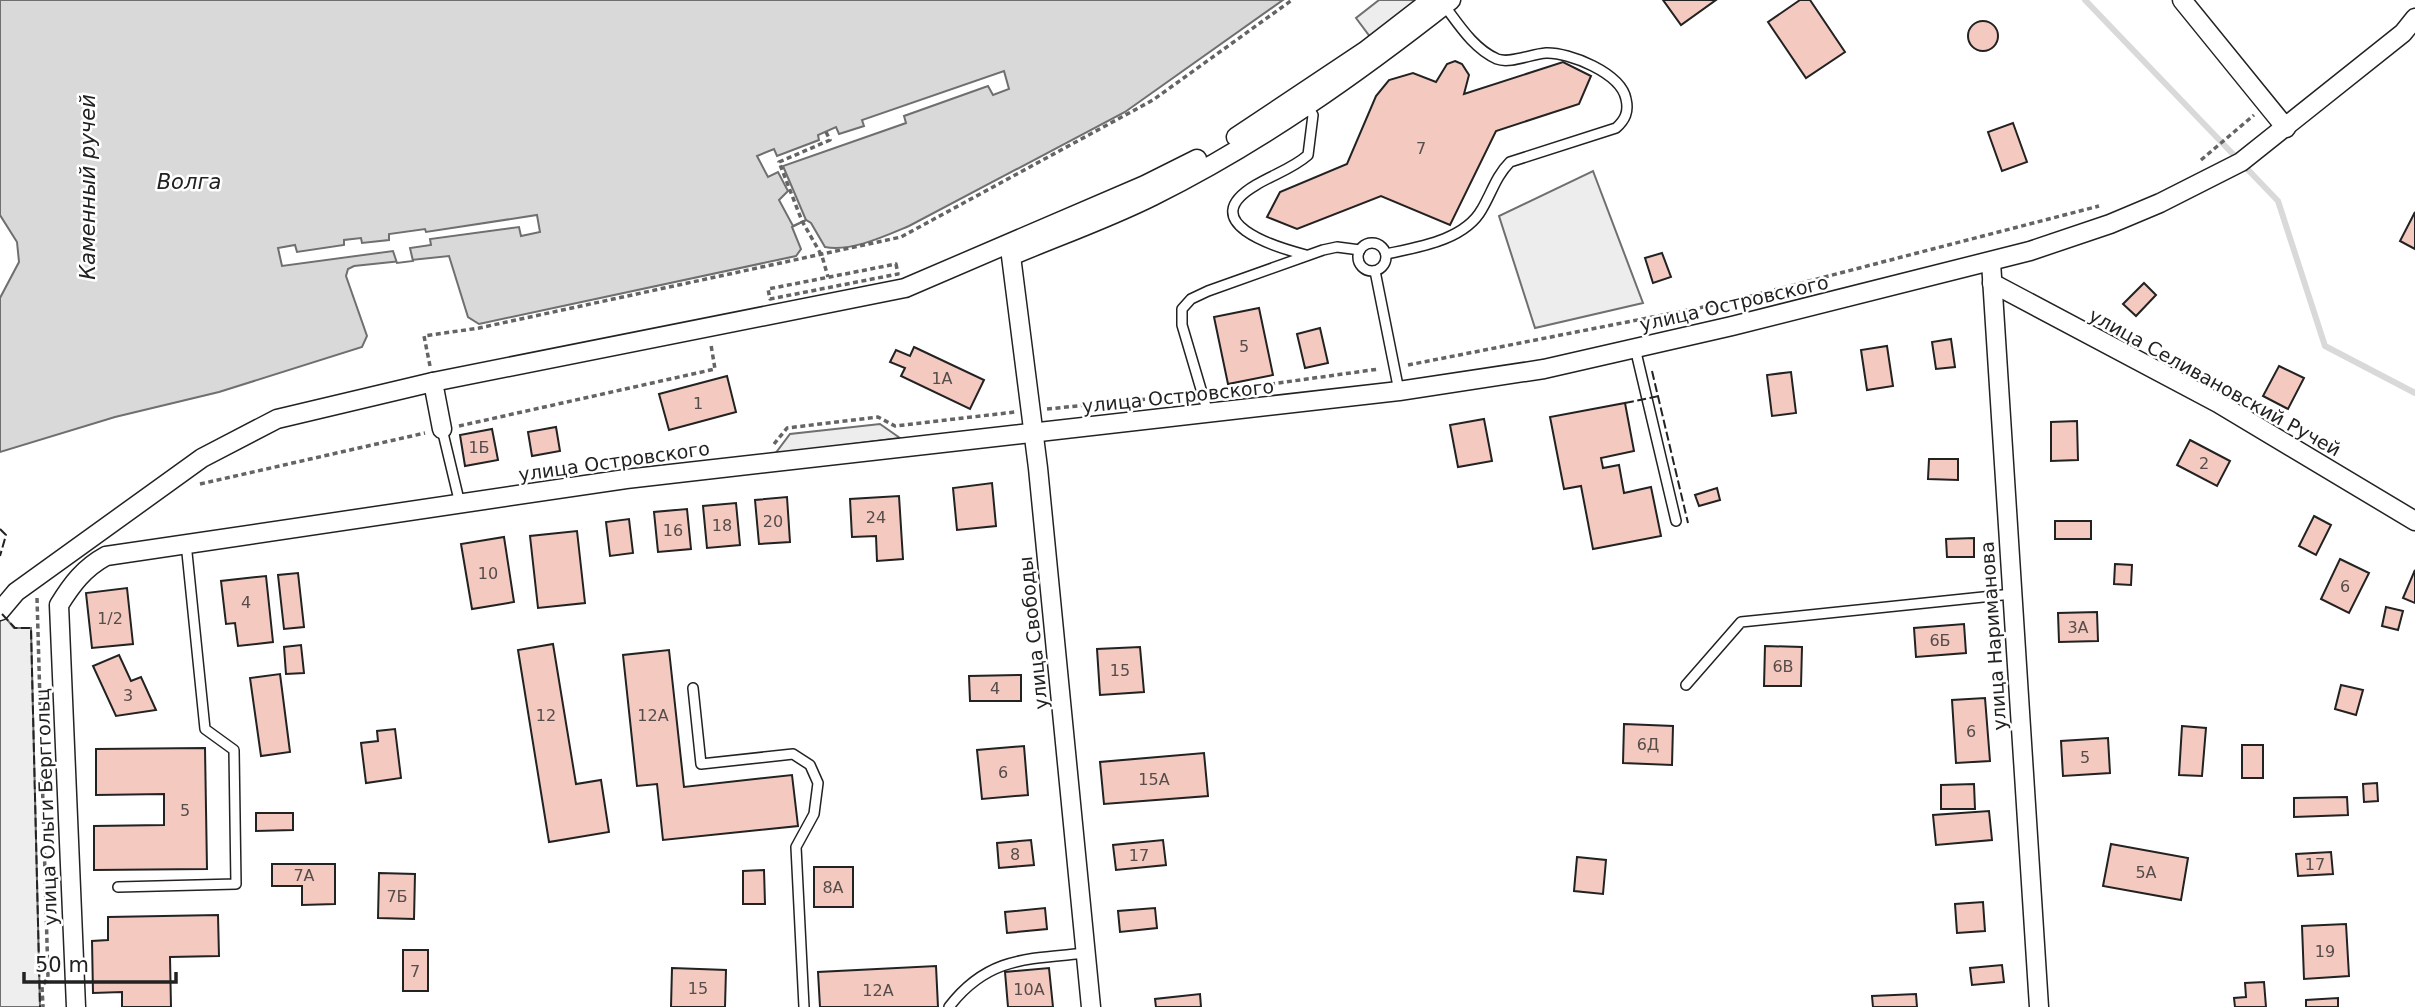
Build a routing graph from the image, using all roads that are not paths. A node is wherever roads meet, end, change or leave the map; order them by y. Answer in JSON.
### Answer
{"nodes":[{"id":1,"x":2182,"y":0,"type":"edge"},
{"id":2,"x":1442,"y":2,"type":"edge"},
{"id":3,"x":2415,"y":18,"type":"edge"},
{"id":4,"x":2409,"y":38,"type":"edge"},
{"id":5,"x":1307,"y":106,"type":"junction"},
{"id":6,"x":2286,"y":128,"type":"junction"},
{"id":7,"x":1360,"y":250,"type":"junction"},
{"id":8,"x":1386,"y":254,"type":"junction"},
{"id":9,"x":1308,"y":255,"type":"junction"},
{"id":10,"x":1990,"y":261,"type":"junction"},
{"id":11,"x":1376,"y":271,"type":"junction"},
{"id":12,"x":1992,"y":283,"type":"junction"},
{"id":13,"x":1635,"y":348,"type":"junction"},
{"id":14,"x":433,"y":382,"type":"junction"},
{"id":15,"x":1399,"y":391,"type":"junction"},
{"id":16,"x":1208,"y":415,"type":"junction"},
{"id":17,"x":442,"y":429,"type":"joint"},
{"id":18,"x":1032,"y":432,"type":"junction"},
{"id":19,"x":460,"y":504,"type":"junction"},
{"id":20,"x":1676,"y":521,"type":"dead end"},
{"id":21,"x":2415,"y":521,"type":"edge"},
{"id":22,"x":186,"y":543,"type":"junction"},
{"id":23,"x":2012,"y":594,"type":"junction"},
{"id":24,"x":59,"y":605,"type":"joint"},
{"id":25,"x":0,"y":611,"type":"edge"},
{"id":26,"x":1686,"y":685,"type":"dead end"},
{"id":27,"x":693,"y":688,"type":"dead end"},
{"id":28,"x":118,"y":887,"type":"dead end"},
{"id":29,"x":1087,"y":953,"type":"junction"},
{"id":30,"x":76,"y":1007,"type":"edge"},
{"id":31,"x":804,"y":1007,"type":"edge"},
{"id":32,"x":949,"y":1007,"type":"edge"},
{"id":33,"x":1091,"y":1007,"type":"edge"},
{"id":34,"x":2039,"y":1007,"type":"edge"}],
"edges":[{"from":1,"to":6,"type":"street"},
{"from":2,"to":5,"type":"street"},
{"from":2,"to":8,"type":"lane"},
{"from":2,"to":14,"type":"street"},
{"from":3,"to":4,"type":"street","name":"улица Островского"},
{"from":4,"to":6,"type":"street","name":"улица Островского"},
{"from":5,"to":9,"type":"lane"},
{"from":5,"to":18,"type":"street","name":"улица Свободы"},
{"from":6,"to":10,"type":"street","name":"улица Островского"},
{"from":7,"to":8,"type":"lane"},
{"from":7,"to":9,"type":"lane"},
{"from":7,"to":11,"type":"lane"},
{"from":8,"to":11,"type":"lane"},
{"from":9,"to":16,"type":"lane"},
{"from":10,"to":12,"type":"street","name":"улица Нариманова"},
{"from":10,"to":13,"type":"street","name":"улица Островского"},
{"from":11,"to":15,"type":"lane"},
{"from":12,"to":21,"type":"street","name":"улица Селивановский Ручей"},
{"from":12,"to":23,"type":"street","name":"улица Нариманова"},
{"from":13,"to":15,"type":"street","name":"улица Островского"},
{"from":13,"to":20,"type":"lane"},
{"from":14,"to":17,"type":"street"},
{"from":14,"to":25,"type":"street"},
{"from":15,"to":16,"type":"street","name":"улица Островского"},
{"from":16,"to":18,"type":"street","name":"улица Островского"},
{"from":17,"to":19,"type":"lane"},
{"from":18,"to":19,"type":"street","name":"улица Островского"},
{"from":18,"to":29,"type":"street","name":"улица Свободы"},
{"from":19,"to":22,"type":"street","name":"улица Островского"},
{"from":22,"to":24,"type":"street","name":"улица Островского"},
{"from":22,"to":28,"type":"lane"},
{"from":23,"to":26,"type":"lane"},
{"from":23,"to":34,"type":"street","name":"улица Нариманова"},
{"from":24,"to":30,"type":"street","name":"улица Ольги Берггольц"},
{"from":27,"to":31,"type":"lane"},
{"from":29,"to":32,"type":"lane"},
{"from":29,"to":33,"type":"street","name":"улица Свободы"}]}
